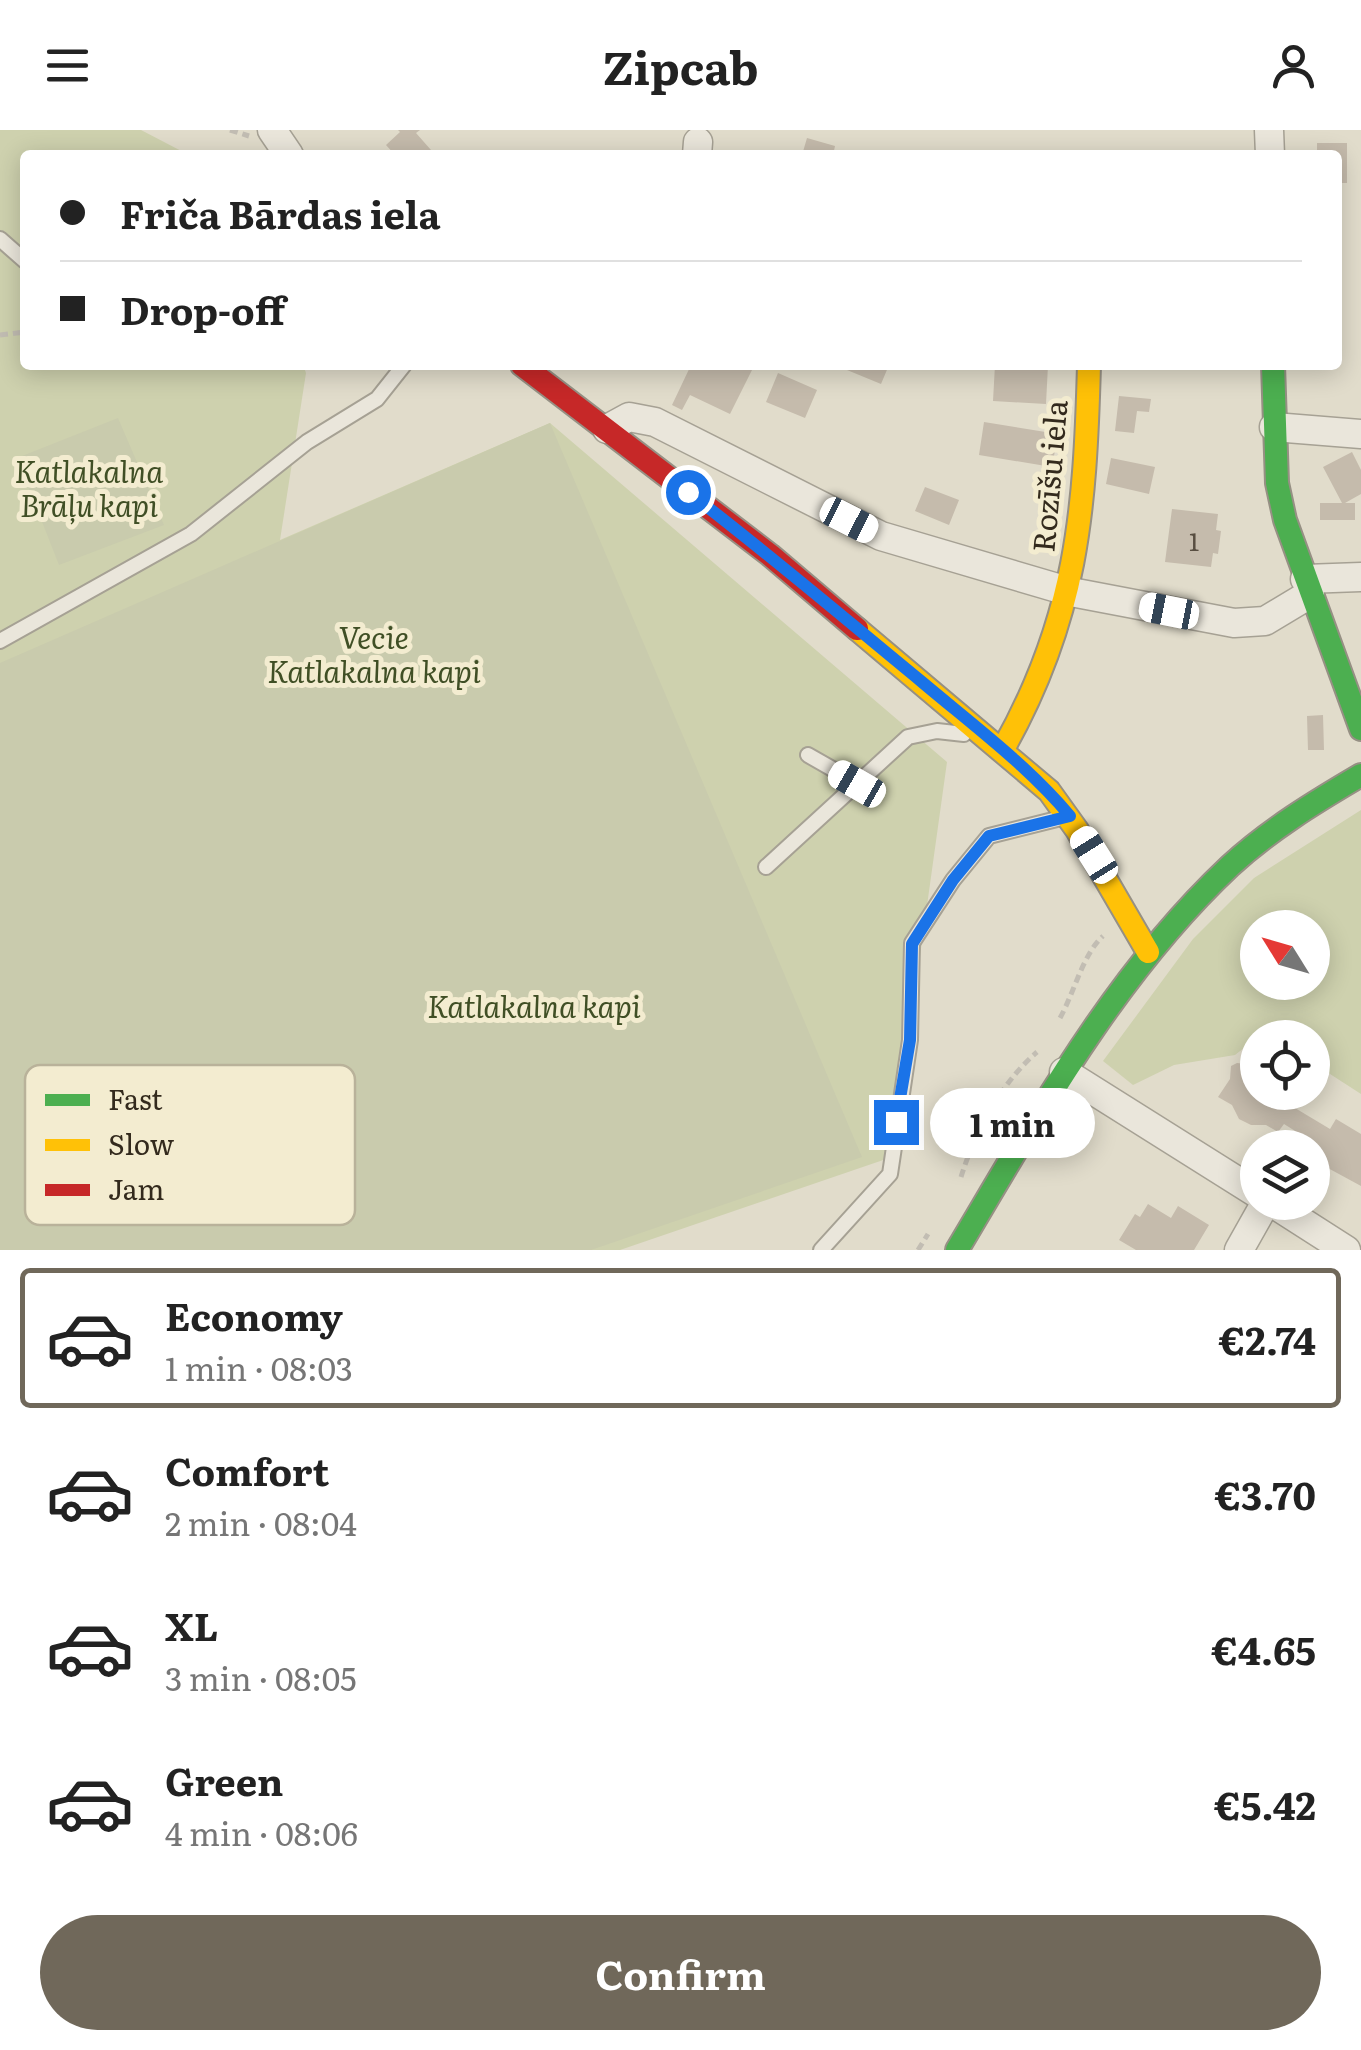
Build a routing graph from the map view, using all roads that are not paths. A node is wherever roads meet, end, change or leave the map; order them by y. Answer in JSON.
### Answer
{"nodes":[{"id":1,"x":0,"y":239,"type":"edge"},
{"id":2,"x":20,"y":257,"type":"edge"},
{"id":3,"x":400,"y":370,"type":"edge"},
{"id":4,"x":529,"y":370,"type":"edge"},
{"id":5,"x":1089,"y":370,"type":"edge"},
{"id":6,"x":1273,"y":370,"type":"edge"},
{"id":7,"x":1274,"y":427,"type":"junction"},
{"id":8,"x":607,"y":429,"type":"junction"},
{"id":9,"x":1361,"y":434,"type":"edge"},
{"id":10,"x":1361,"y":577,"type":"edge"},
{"id":11,"x":1308,"y":586,"type":"junction"},
{"id":12,"x":1071,"y":592,"type":"junction"},
{"id":13,"x":0,"y":641,"type":"edge"},
{"id":14,"x":1361,"y":730,"type":"edge"},
{"id":15,"x":996,"y":743,"type":"junction"},
{"id":16,"x":808,"y":755,"type":"dead end"},
{"id":17,"x":1361,"y":775,"type":"edge"},
{"id":18,"x":857,"y":784,"type":"junction"},
{"id":19,"x":1070,"y":816,"type":"junction"},
{"id":20,"x":766,"y":867,"type":"dead end"},
{"id":21,"x":1148,"y":952,"type":"junction"},
{"id":22,"x":1064,"y":1072,"type":"junction"},
{"id":23,"x":1240,"y":1183,"type":"edge"},
{"id":24,"x":1257,"y":1220,"type":"edge"},
{"id":25,"x":1298,"y":1220,"type":"edge"},
{"id":26,"x":820,"y":1250,"type":"edge"},
{"id":27,"x":957,"y":1250,"type":"edge"},
{"id":28,"x":1238,"y":1250,"type":"edge"},
{"id":29,"x":1346,"y":1250,"type":"edge"}],
"edges":[{"from":1,"to":2,"type":"lane"},
{"from":3,"to":13,"type":"lane"},
{"from":4,"to":8,"type":"street"},
{"from":5,"to":12,"type":"street","name":"Rozīšu iela"},
{"from":6,"to":7,"type":"street"},
{"from":7,"to":9,"type":"street"},
{"from":7,"to":11,"type":"street"},
{"from":8,"to":12,"type":"street"},
{"from":8,"to":15,"type":"street"},
{"from":10,"to":11,"type":"street"},
{"from":11,"to":12,"type":"street"},
{"from":11,"to":14,"type":"street"},
{"from":12,"to":15,"type":"street","name":"Rozīšu iela"},
{"from":15,"to":18,"type":"lane"},
{"from":15,"to":19,"type":"street"},
{"from":16,"to":18,"type":"lane"},
{"from":17,"to":21,"type":"street"},
{"from":18,"to":20,"type":"lane"},
{"from":19,"to":21,"type":"street"},
{"from":19,"to":26,"type":"lane"},
{"from":21,"to":22,"type":"street"},
{"from":22,"to":23,"type":"street"},
{"from":22,"to":27,"type":"street"},
{"from":24,"to":28,"type":"street"},
{"from":25,"to":29,"type":"street"}]}
